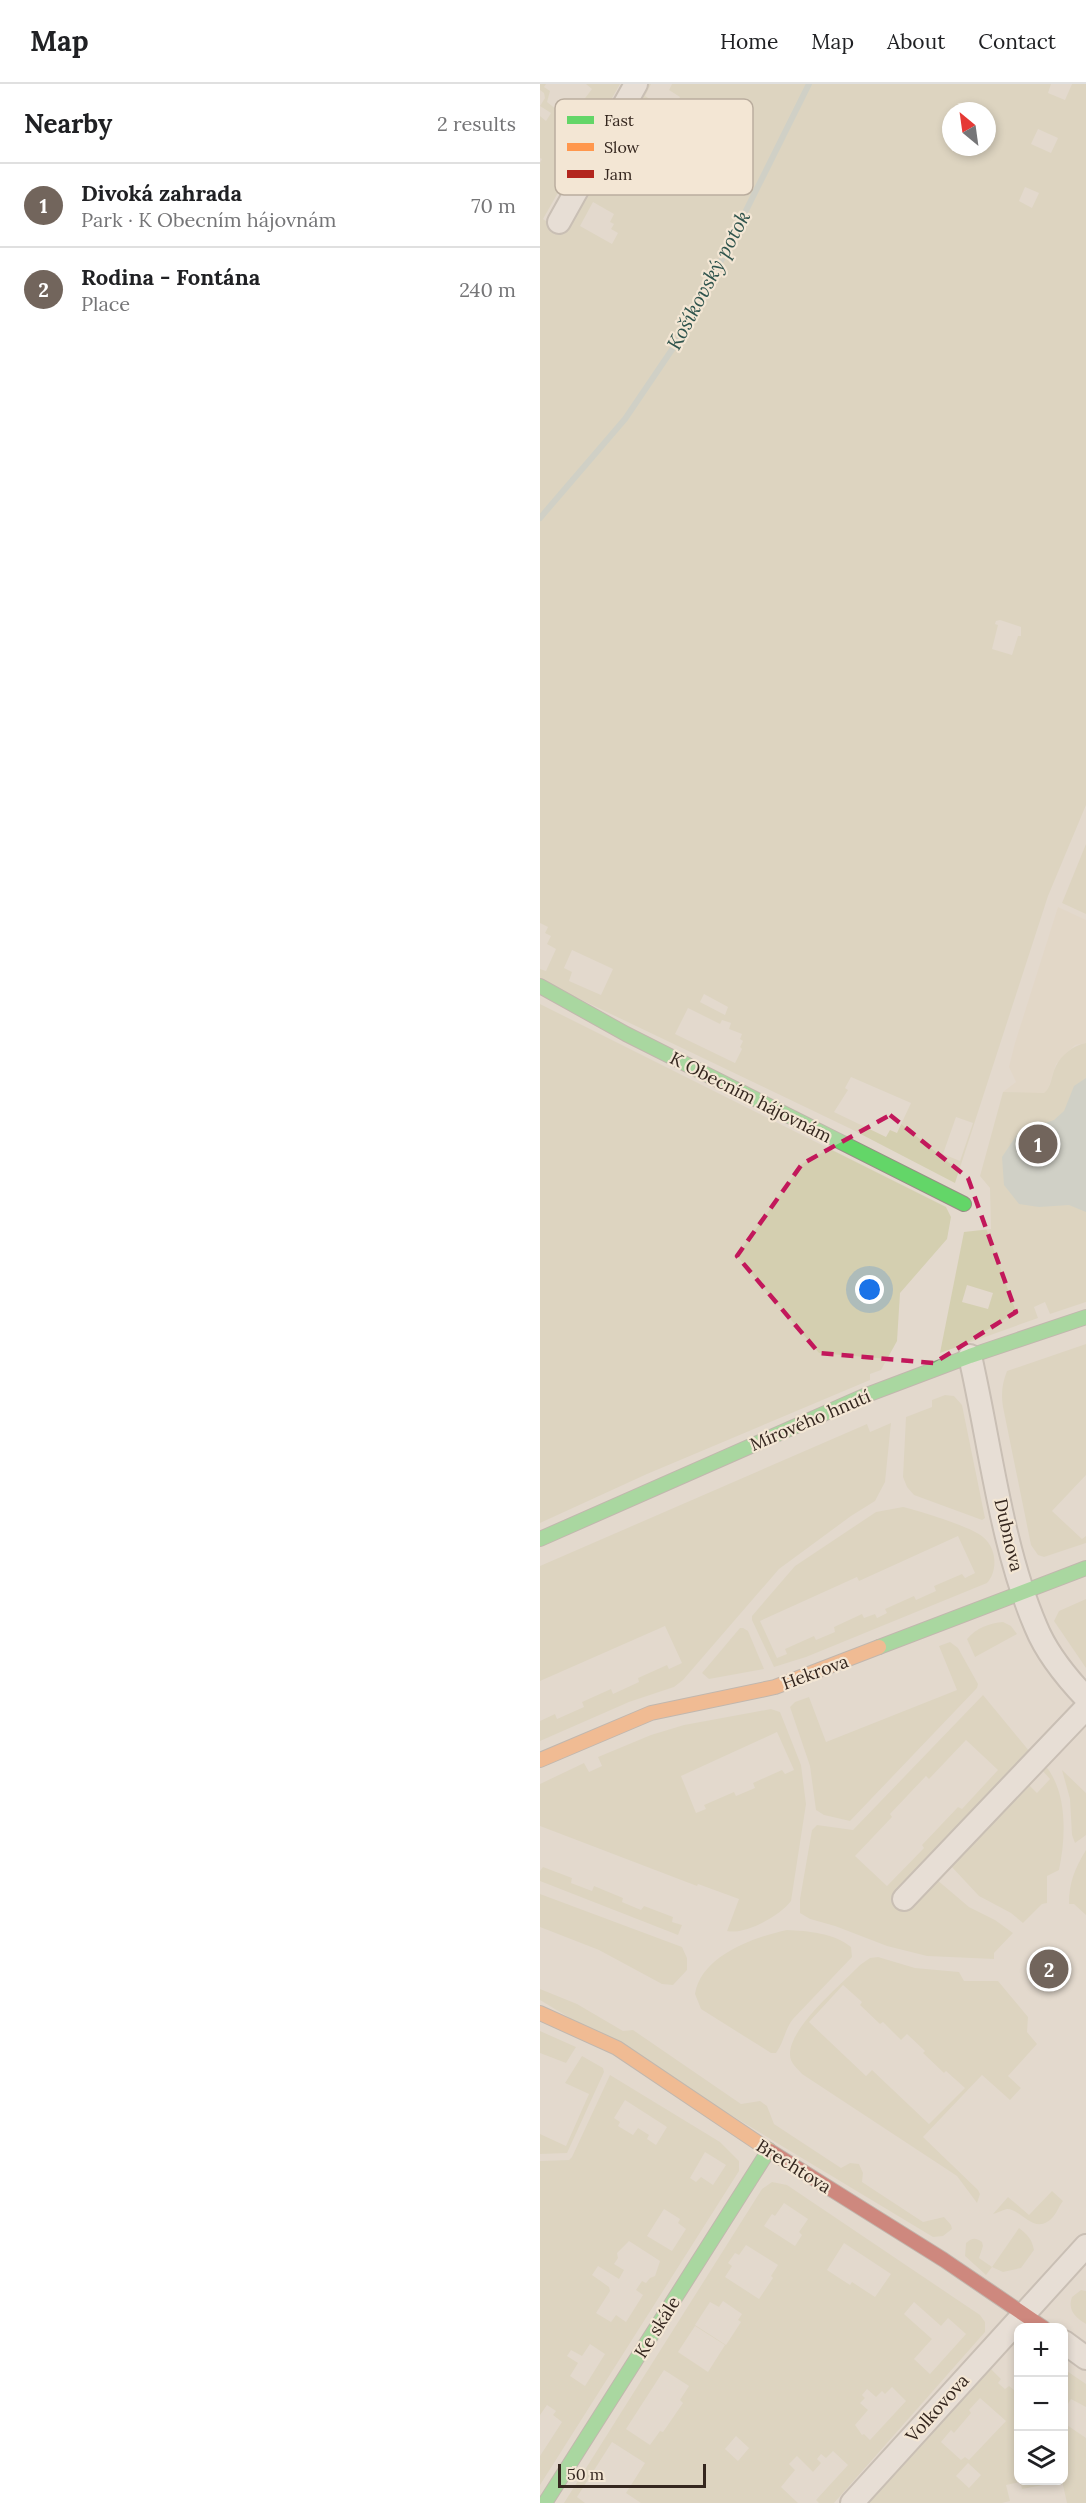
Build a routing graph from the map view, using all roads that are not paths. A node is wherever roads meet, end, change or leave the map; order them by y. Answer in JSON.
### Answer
{"nodes":[{"id":1,"x":636,"y":84,"type":"edge"},
{"id":2,"x":628,"y":99,"type":"edge"},
{"id":3,"x":574,"y":195,"type":"edge"},
{"id":4,"x":559,"y":222,"type":"dead end"},
{"id":5,"x":540,"y":986,"type":"edge"},
{"id":6,"x":964,"y":1204,"type":"dead end"},
{"id":7,"x":1086,"y":1317,"type":"edge"},
{"id":8,"x":970,"y":1356,"type":"junction"},
{"id":9,"x":540,"y":1539,"type":"edge"},
{"id":10,"x":1086,"y":1568,"type":"edge"},
{"id":11,"x":1023,"y":1591,"type":"junction"},
{"id":12,"x":1086,"y":1698,"type":"edge"},
{"id":13,"x":1086,"y":1708,"type":"edge"},
{"id":14,"x":540,"y":1760,"type":"edge"},
{"id":15,"x":904,"y":1899,"type":"dead end"},
{"id":16,"x":540,"y":2013,"type":"edge"},
{"id":17,"x":769,"y":2150,"type":"junction"},
{"id":18,"x":1086,"y":2246,"type":"edge"},
{"id":19,"x":1023,"y":2312,"type":"junction"},
{"id":20,"x":1037,"y":2323,"type":"edge"},
{"id":21,"x":1068,"y":2345,"type":"edge"},
{"id":22,"x":1086,"y":2358,"type":"edge"},
{"id":23,"x":545,"y":2503,"type":"edge"},
{"id":24,"x":852,"y":2503,"type":"edge"}],
"edges":[{"from":1,"to":2,"type":"street"},
{"from":3,"to":4,"type":"street"},
{"from":5,"to":6,"type":"street","name":"K Obecním hájovnám"},
{"from":7,"to":8,"type":"street","name":"Mírového hnutí"},
{"from":8,"to":9,"type":"street","name":"Mírového hnutí"},
{"from":8,"to":11,"type":"street","name":"Dubnova"},
{"from":10,"to":11,"type":"street","name":"Hekrova"},
{"from":11,"to":12,"type":"street","name":"Dubnova"},
{"from":11,"to":14,"type":"street","name":"Hekrova"},
{"from":13,"to":15,"type":"street"},
{"from":16,"to":17,"type":"street","name":"Brechtova"},
{"from":17,"to":19,"type":"street","name":"Brechtova"},
{"from":17,"to":23,"type":"street","name":"Ke skále"},
{"from":18,"to":19,"type":"street","name":"Volkovova"},
{"from":19,"to":20,"type":"street","name":"Brechtova"},
{"from":19,"to":24,"type":"street","name":"Volkovova"},
{"from":21,"to":22,"type":"street"}]}
